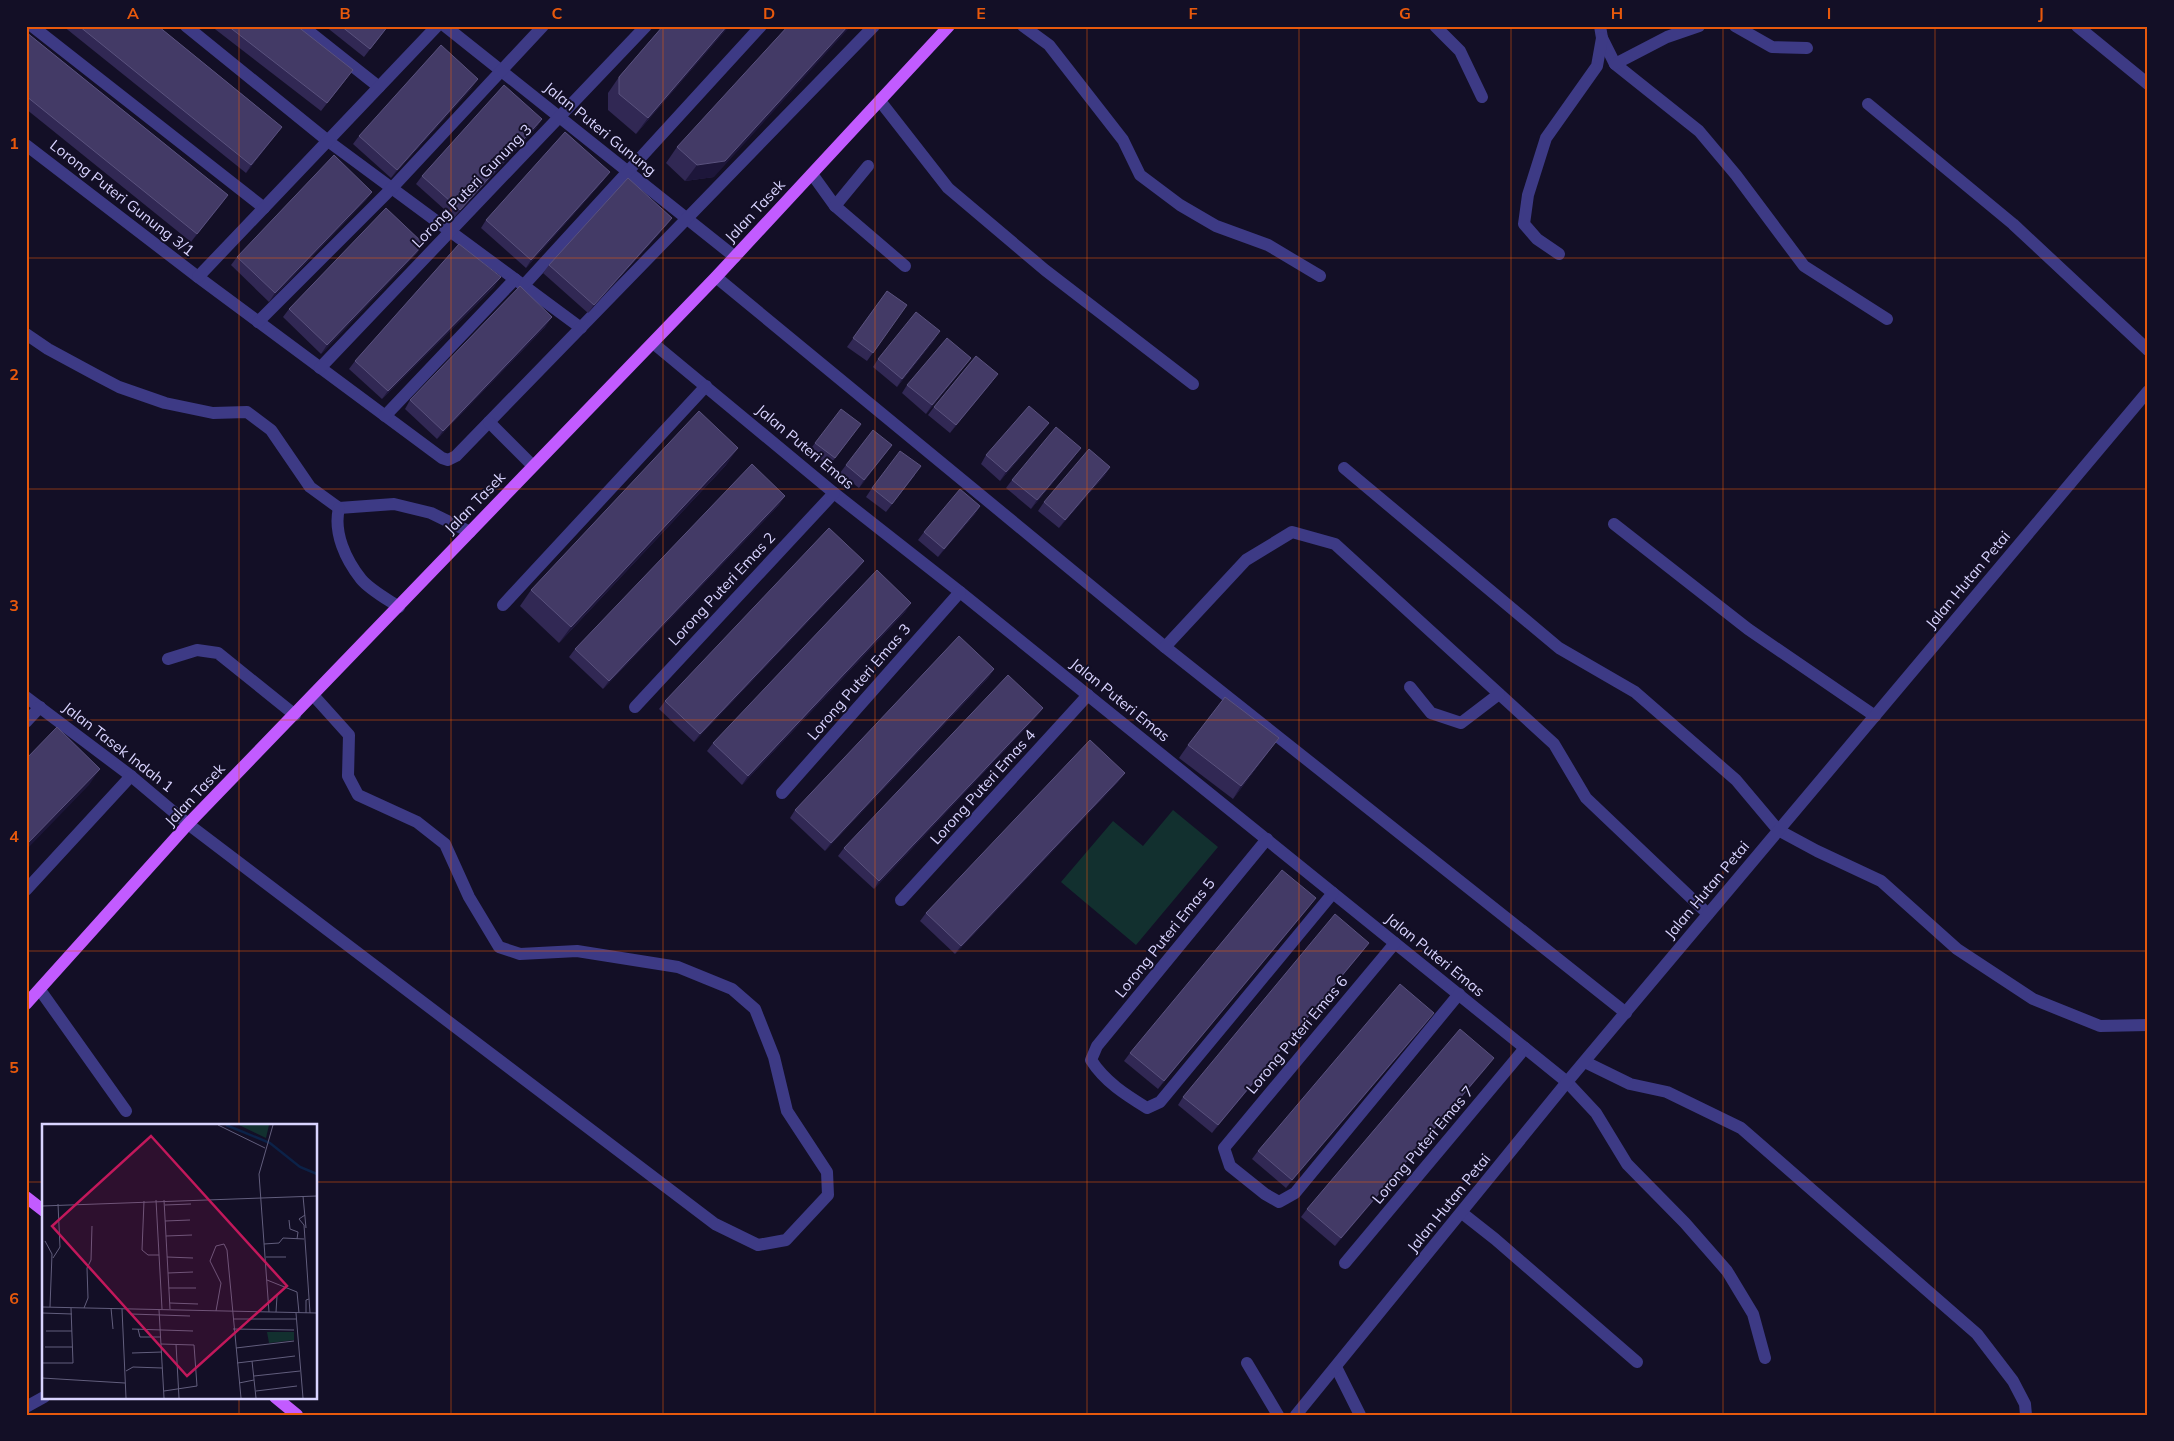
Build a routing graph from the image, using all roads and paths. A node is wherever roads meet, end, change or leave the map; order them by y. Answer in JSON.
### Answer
{"nodes":[{"id":1,"x":32,"y":26,"type":"edge"},
{"id":2,"x":186,"y":26,"type":"edge"},
{"id":3,"x":302,"y":26,"type":"edge"},
{"id":4,"x":437,"y":26,"type":"edge"},
{"id":5,"x":445,"y":26,"type":"edge"},
{"id":6,"x":542,"y":26,"type":"edge"},
{"id":7,"x":646,"y":26,"type":"edge"},
{"id":8,"x":761,"y":26,"type":"edge"},
{"id":9,"x":874,"y":26,"type":"edge"},
{"id":10,"x":949,"y":26,"type":"edge"},
{"id":11,"x":1023,"y":26,"type":"edge"},
{"id":12,"x":1435,"y":26,"type":"edge"},
{"id":13,"x":1699,"y":26,"type":"edge"},
{"id":14,"x":1735,"y":26,"type":"edge"},
{"id":15,"x":2077,"y":26,"type":"edge"},
{"id":16,"x":1601,"y":32,"type":"edge"},
{"id":17,"x":1807,"y":48,"type":"dead end"},
{"id":18,"x":1615,"y":64,"type":"junction"},
{"id":19,"x":501,"y":71,"type":"junction"},
{"id":20,"x":2148,"y":84,"type":"edge"},
{"id":21,"x":379,"y":87,"type":"junction"},
{"id":22,"x":1482,"y":98,"type":"dead end"},
{"id":23,"x":880,"y":101,"type":"junction"},
{"id":24,"x":1868,"y":104,"type":"dead end"},
{"id":25,"x":560,"y":117,"type":"junction"},
{"id":26,"x":328,"y":140,"type":"junction"},
{"id":27,"x":26,"y":145,"type":"edge"},
{"id":28,"x":868,"y":166,"type":"dead end"},
{"id":29,"x":629,"y":173,"type":"junction"},
{"id":30,"x":812,"y":174,"type":"junction"},
{"id":31,"x":392,"y":188,"type":"junction"},
{"id":32,"x":835,"y":206,"type":"junction"},
{"id":33,"x":264,"y":208,"type":"junction"},
{"id":34,"x":687,"y":219,"type":"junction"},
{"id":35,"x":450,"y":232,"type":"junction"},
{"id":36,"x":1559,"y":254,"type":"dead end"},
{"id":37,"x":735,"y":257,"type":"junction"},
{"id":38,"x":905,"y":266,"type":"dead end"},
{"id":39,"x":1320,"y":276,"type":"dead end"},
{"id":40,"x":198,"y":277,"type":"junction"},
{"id":41,"x":716,"y":277,"type":"junction"},
{"id":42,"x":520,"y":282,"type":"junction"},
{"id":43,"x":1887,"y":319,"type":"dead end"},
{"id":44,"x":258,"y":322,"type":"junction"},
{"id":45,"x":581,"y":328,"type":"junction"},
{"id":46,"x":26,"y":334,"type":"edge"},
{"id":47,"x":653,"y":343,"type":"junction"},
{"id":48,"x":2148,"y":350,"type":"edge"},
{"id":49,"x":320,"y":368,"type":"junction"},
{"id":50,"x":1193,"y":384,"type":"dead end"},
{"id":51,"x":706,"y":386,"type":"junction"},
{"id":52,"x":2148,"y":391,"type":"edge"},
{"id":53,"x":385,"y":416,"type":"junction"},
{"id":54,"x":489,"y":422,"type":"junction"},
{"id":55,"x":533,"y":466,"type":"junction"},
{"id":56,"x":1344,"y":468,"type":"dead end"},
{"id":57,"x":834,"y":492,"type":"junction"},
{"id":58,"x":339,"y":508,"type":"junction"},
{"id":59,"x":1614,"y":524,"type":"dead end"},
{"id":60,"x":470,"y":532,"type":"junction"},
{"id":61,"x":960,"y":592,"type":"junction"},
{"id":62,"x":503,"y":605,"type":"dead end"},
{"id":63,"x":399,"y":607,"type":"junction"},
{"id":64,"x":1165,"y":648,"type":"junction"},
{"id":65,"x":168,"y":659,"type":"dead end"},
{"id":66,"x":1410,"y":687,"type":"dead end"},
{"id":67,"x":1499,"y":694,"type":"junction"},
{"id":68,"x":1088,"y":695,"type":"junction"},
{"id":69,"x":313,"y":696,"type":"junction"},
{"id":70,"x":26,"y":697,"type":"edge"},
{"id":71,"x":40,"y":707,"type":"junction"},
{"id":72,"x":634,"y":707,"type":"dead end"},
{"id":73,"x":294,"y":714,"type":"junction"},
{"id":74,"x":1875,"y":716,"type":"junction"},
{"id":75,"x":26,"y":722,"type":"edge"},
{"id":76,"x":131,"y":776,"type":"junction"},
{"id":77,"x":782,"y":793,"type":"dead end"},
{"id":78,"x":188,"y":824,"type":"junction"},
{"id":79,"x":1778,"y":830,"type":"junction"},
{"id":80,"x":1267,"y":839,"type":"junction"},
{"id":81,"x":26,"y":890,"type":"edge"},
{"id":82,"x":1333,"y":893,"type":"junction"},
{"id":83,"x":901,"y":900,"type":"dead end"},
{"id":84,"x":1708,"y":914,"type":"junction"},
{"id":85,"x":1395,"y":943,"type":"junction"},
{"id":86,"x":40,"y":990,"type":"junction"},
{"id":87,"x":1459,"y":994,"type":"junction"},
{"id":88,"x":26,"y":1004,"type":"edge"},
{"id":89,"x":1626,"y":1014,"type":"junction"},
{"id":90,"x":2148,"y":1025,"type":"edge"},
{"id":91,"x":1525,"y":1048,"type":"junction"},
{"id":92,"x":1585,"y":1062,"type":"junction"},
{"id":93,"x":1567,"y":1082,"type":"junction"},
{"id":94,"x":126,"y":1110,"type":"dead end"},
{"id":95,"x":26,"y":1197,"type":"edge"},
{"id":96,"x":42,"y":1209,"type":"edge"},
{"id":97,"x":1462,"y":1212,"type":"junction"},
{"id":98,"x":1345,"y":1263,"type":"dead end"},
{"id":99,"x":1765,"y":1358,"type":"dead end"},
{"id":100,"x":1637,"y":1362,"type":"dead end"},
{"id":101,"x":1247,"y":1363,"type":"dead end"},
{"id":102,"x":1336,"y":1367,"type":"junction"},
{"id":103,"x":42,"y":1398,"type":"edge"},
{"id":104,"x":276,"y":1398,"type":"edge"},
{"id":105,"x":26,"y":1407,"type":"edge"},
{"id":106,"x":297,"y":1415,"type":"edge"},
{"id":107,"x":1278,"y":1415,"type":"edge"},
{"id":108,"x":1296,"y":1415,"type":"edge"},
{"id":109,"x":1360,"y":1415,"type":"edge"},
{"id":110,"x":2026,"y":1415,"type":"edge"}],
"edges":[{"from":1,"to":33,"type":"street"},
{"from":2,"to":26,"type":"street"},
{"from":3,"to":21,"type":"street"},
{"from":4,"to":21,"type":"street"},
{"from":5,"to":19,"type":"street","name":"Jalan Puteri Gunung"},
{"from":6,"to":19,"type":"street"},
{"from":7,"to":25,"type":"street","name":"Lorong Puteri Gunung 3"},
{"from":8,"to":29,"type":"street"},
{"from":9,"to":34,"type":"street"},
{"from":10,"to":23,"type":"main road","name":"Jalan Tasek"},
{"from":11,"to":39,"type":"street"},
{"from":12,"to":22,"type":"street"},
{"from":13,"to":18,"type":"street"},
{"from":14,"to":17,"type":"street"},
{"from":15,"to":20,"type":"street"},
{"from":16,"to":18,"type":"street"},
{"from":16,"to":36,"type":"street"},
{"from":18,"to":43,"type":"street"},
{"from":19,"to":25,"type":"street","name":"Jalan Puteri Gunung"},
{"from":19,"to":31,"type":"street"},
{"from":21,"to":26,"type":"street"},
{"from":23,"to":30,"type":"main road","name":"Jalan Tasek"},
{"from":23,"to":50,"type":"street"},
{"from":24,"to":48,"type":"street"},
{"from":25,"to":29,"type":"street","name":"Jalan Puteri Gunung"},
{"from":25,"to":35,"type":"street","name":"Lorong Puteri Gunung 3"},
{"from":26,"to":31,"type":"street"},
{"from":26,"to":33,"type":"street"},
{"from":27,"to":40,"type":"street","name":"Lorong Puteri Gunung 3/1"},
{"from":28,"to":32,"type":"street"},
{"from":29,"to":34,"type":"street","name":"Jalan Puteri Gunung"},
{"from":29,"to":42,"type":"street"},
{"from":30,"to":32,"type":"street"},
{"from":30,"to":37,"type":"main road","name":"Jalan Tasek"},
{"from":31,"to":35,"type":"street"},
{"from":31,"to":44,"type":"street"},
{"from":32,"to":38,"type":"street"},
{"from":33,"to":40,"type":"street"},
{"from":34,"to":37,"type":"street","name":"Jalan Puteri Gunung"},
{"from":34,"to":45,"type":"street"},
{"from":35,"to":42,"type":"street"},
{"from":35,"to":49,"type":"street","name":"Lorong Puteri Gunung 3"},
{"from":37,"to":41,"type":"main road","name":"Jalan Tasek"},
{"from":40,"to":44,"type":"street","name":"Lorong Puteri Gunung 3/1"},
{"from":41,"to":47,"type":"main road","name":"Jalan Tasek"},
{"from":41,"to":64,"type":"street"},
{"from":42,"to":45,"type":"street"},
{"from":42,"to":53,"type":"street"},
{"from":44,"to":49,"type":"street","name":"Lorong Puteri Gunung 3/1"},
{"from":45,"to":54,"type":"street"},
{"from":46,"to":58,"type":"street"},
{"from":47,"to":51,"type":"street","name":"Jalan Puteri Emas"},
{"from":47,"to":55,"type":"main road","name":"Jalan Tasek"},
{"from":49,"to":53,"type":"street","name":"Lorong Puteri Gunung 3/1"},
{"from":51,"to":57,"type":"street","name":"Jalan Puteri Emas"},
{"from":51,"to":62,"type":"street"},
{"from":52,"to":74,"type":"street","name":"Jalan Hutan Petai"},
{"from":53,"to":54,"type":"street","name":"Lorong Puteri Gunung 3/1"},
{"from":54,"to":55,"type":"street"},
{"from":55,"to":60,"type":"main road","name":"Jalan Tasek"},
{"from":56,"to":79,"type":"street"},
{"from":57,"to":61,"type":"street","name":"Jalan Puteri Emas"},
{"from":57,"to":72,"type":"street","name":"Lorong Puteri Emas 2"},
{"from":58,"to":60,"type":"street"},
{"from":58,"to":63,"type":"street"},
{"from":59,"to":74,"type":"street"},
{"from":60,"to":63,"type":"main road","name":"Jalan Tasek"},
{"from":61,"to":68,"type":"street","name":"Jalan Puteri Emas"},
{"from":61,"to":77,"type":"street","name":"Lorong Puteri Emas 3"},
{"from":63,"to":69,"type":"main road","name":"Jalan Tasek"},
{"from":64,"to":67,"type":"street"},
{"from":64,"to":89,"type":"street"},
{"from":65,"to":73,"type":"street"},
{"from":66,"to":67,"type":"street"},
{"from":67,"to":84,"type":"street"},
{"from":68,"to":80,"type":"street","name":"Jalan Puteri Emas"},
{"from":68,"to":83,"type":"street","name":"Lorong Puteri Emas 4"},
{"from":69,"to":73,"type":"main road","name":"Jalan Tasek"},
{"from":69,"to":78,"type":"street","name":"Jalan Tasek Indah 1"},
{"from":70,"to":71,"type":"street","name":"Jalan Tasek Indah 1"},
{"from":71,"to":75,"type":"street"},
{"from":71,"to":76,"type":"street","name":"Jalan Tasek Indah 1"},
{"from":73,"to":78,"type":"main road","name":"Jalan Tasek"},
{"from":74,"to":79,"type":"street","name":"Jalan Hutan Petai"},
{"from":76,"to":78,"type":"street","name":"Jalan Tasek Indah 1"},
{"from":76,"to":81,"type":"street"},
{"from":78,"to":86,"type":"main road","name":"Jalan Tasek"},
{"from":79,"to":84,"type":"street","name":"Jalan Hutan Petai"},
{"from":79,"to":90,"type":"street"},
{"from":80,"to":82,"type":"street","name":"Jalan Puteri Emas"},
{"from":80,"to":82,"type":"street","name":"Lorong Puteri Emas 5"},
{"from":82,"to":85,"type":"street","name":"Jalan Puteri Emas"},
{"from":84,"to":89,"type":"street","name":"Jalan Hutan Petai"},
{"from":85,"to":87,"type":"street","name":"Jalan Puteri Emas"},
{"from":85,"to":87,"type":"street","name":"Lorong Puteri Emas 6"},
{"from":86,"to":88,"type":"main road","name":"Jalan Tasek"},
{"from":86,"to":94,"type":"street"},
{"from":87,"to":91,"type":"street","name":"Jalan Puteri Emas"},
{"from":89,"to":92,"type":"street","name":"Jalan Hutan Petai"},
{"from":91,"to":93,"type":"street","name":"Jalan Puteri Emas"},
{"from":91,"to":98,"type":"street","name":"Lorong Puteri Emas 7"},
{"from":92,"to":93,"type":"street","name":"Jalan Hutan Petai"},
{"from":92,"to":110,"type":"street"},
{"from":93,"to":97,"type":"street","name":"Jalan Hutan Petai"},
{"from":93,"to":99,"type":"street","name":"Jalan Puteri Emas"},
{"from":95,"to":96,"type":"main road"},
{"from":97,"to":100,"type":"street"},
{"from":97,"to":102,"type":"street","name":"Jalan Hutan Petai"},
{"from":101,"to":107,"type":"street"},
{"from":102,"to":108,"type":"street","name":"Jalan Hutan Petai"},
{"from":102,"to":109,"type":"street"},
{"from":103,"to":105,"type":"street"},
{"from":104,"to":106,"type":"main road"}]}
